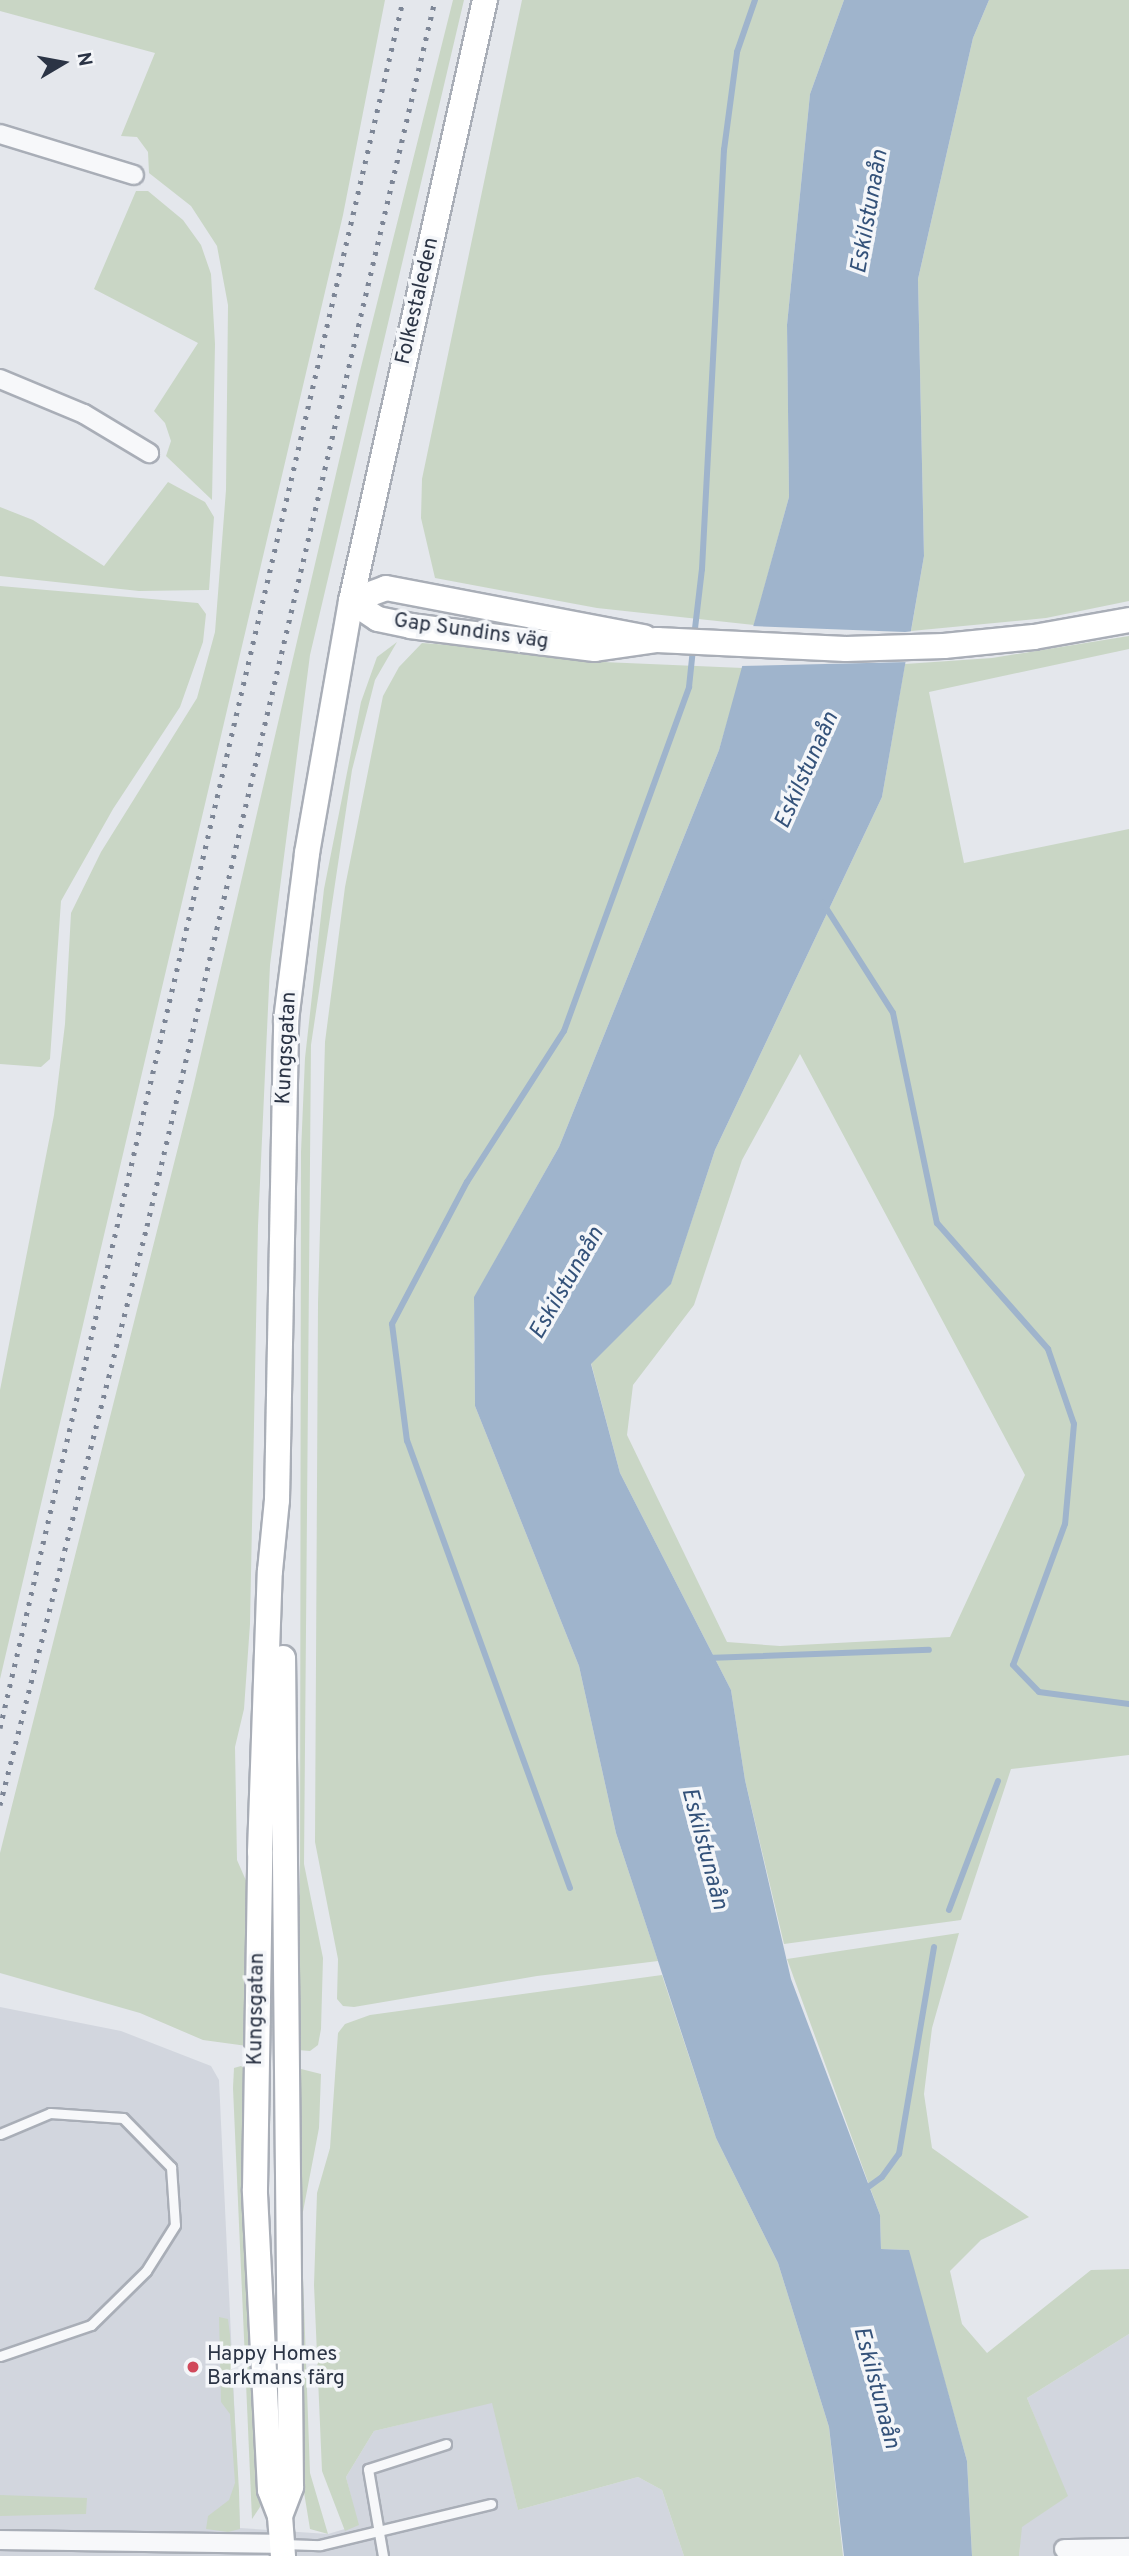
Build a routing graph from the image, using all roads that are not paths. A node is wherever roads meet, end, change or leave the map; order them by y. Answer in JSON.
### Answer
{"nodes":[{"id":1,"x":485,"y":0,"type":"edge"},
{"id":2,"x":0,"y":134,"type":"edge"},
{"id":3,"x":134,"y":175,"type":"dead end"},
{"id":4,"x":0,"y":379,"type":"edge"},
{"id":5,"x":149,"y":453,"type":"dead end"},
{"id":6,"x":351,"y":601,"type":"junction"},
{"id":7,"x":1129,"y":620,"type":"edge"},
{"id":8,"x":669,"y":641,"type":"junction"},
{"id":9,"x":0,"y":2134,"type":"edge"},
{"id":10,"x":0,"y":2356,"type":"edge"},
{"id":11,"x":446,"y":2444,"type":"dead end"},
{"id":12,"x":491,"y":2504,"type":"dead end"},
{"id":13,"x":382,"y":2530,"type":"junction"},
{"id":14,"x":0,"y":2540,"type":"edge"},
{"id":15,"x":1129,"y":2548,"type":"edge"},
{"id":16,"x":1064,"y":2549,"type":"dead end"},
{"id":17,"x":282,"y":2550,"type":"edge"},
{"id":18,"x":383,"y":2556,"type":"edge"}],
"edges":[{"from":1,"to":6,"type":"main road","name":"Folkestaleden"},
{"from":2,"to":3,"type":"street"},
{"from":4,"to":5,"type":"street"},
{"from":6,"to":8,"type":"main road","name":"Gap Sundins väg"},
{"from":6,"to":8,"type":"main road","name":"Gap Sundins väg"},
{"from":6,"to":17,"type":"main road","name":"Kungsgatan"},
{"from":7,"to":8,"type":"main road","name":"Gap Sundins väg"},
{"from":9,"to":10,"type":"lane"},
{"from":11,"to":13,"type":"lane"},
{"from":12,"to":13,"type":"lane"},
{"from":13,"to":17,"type":"lane"},
{"from":13,"to":18,"type":"lane"},
{"from":14,"to":17,"type":"street"},
{"from":15,"to":16,"type":"street"}]}
